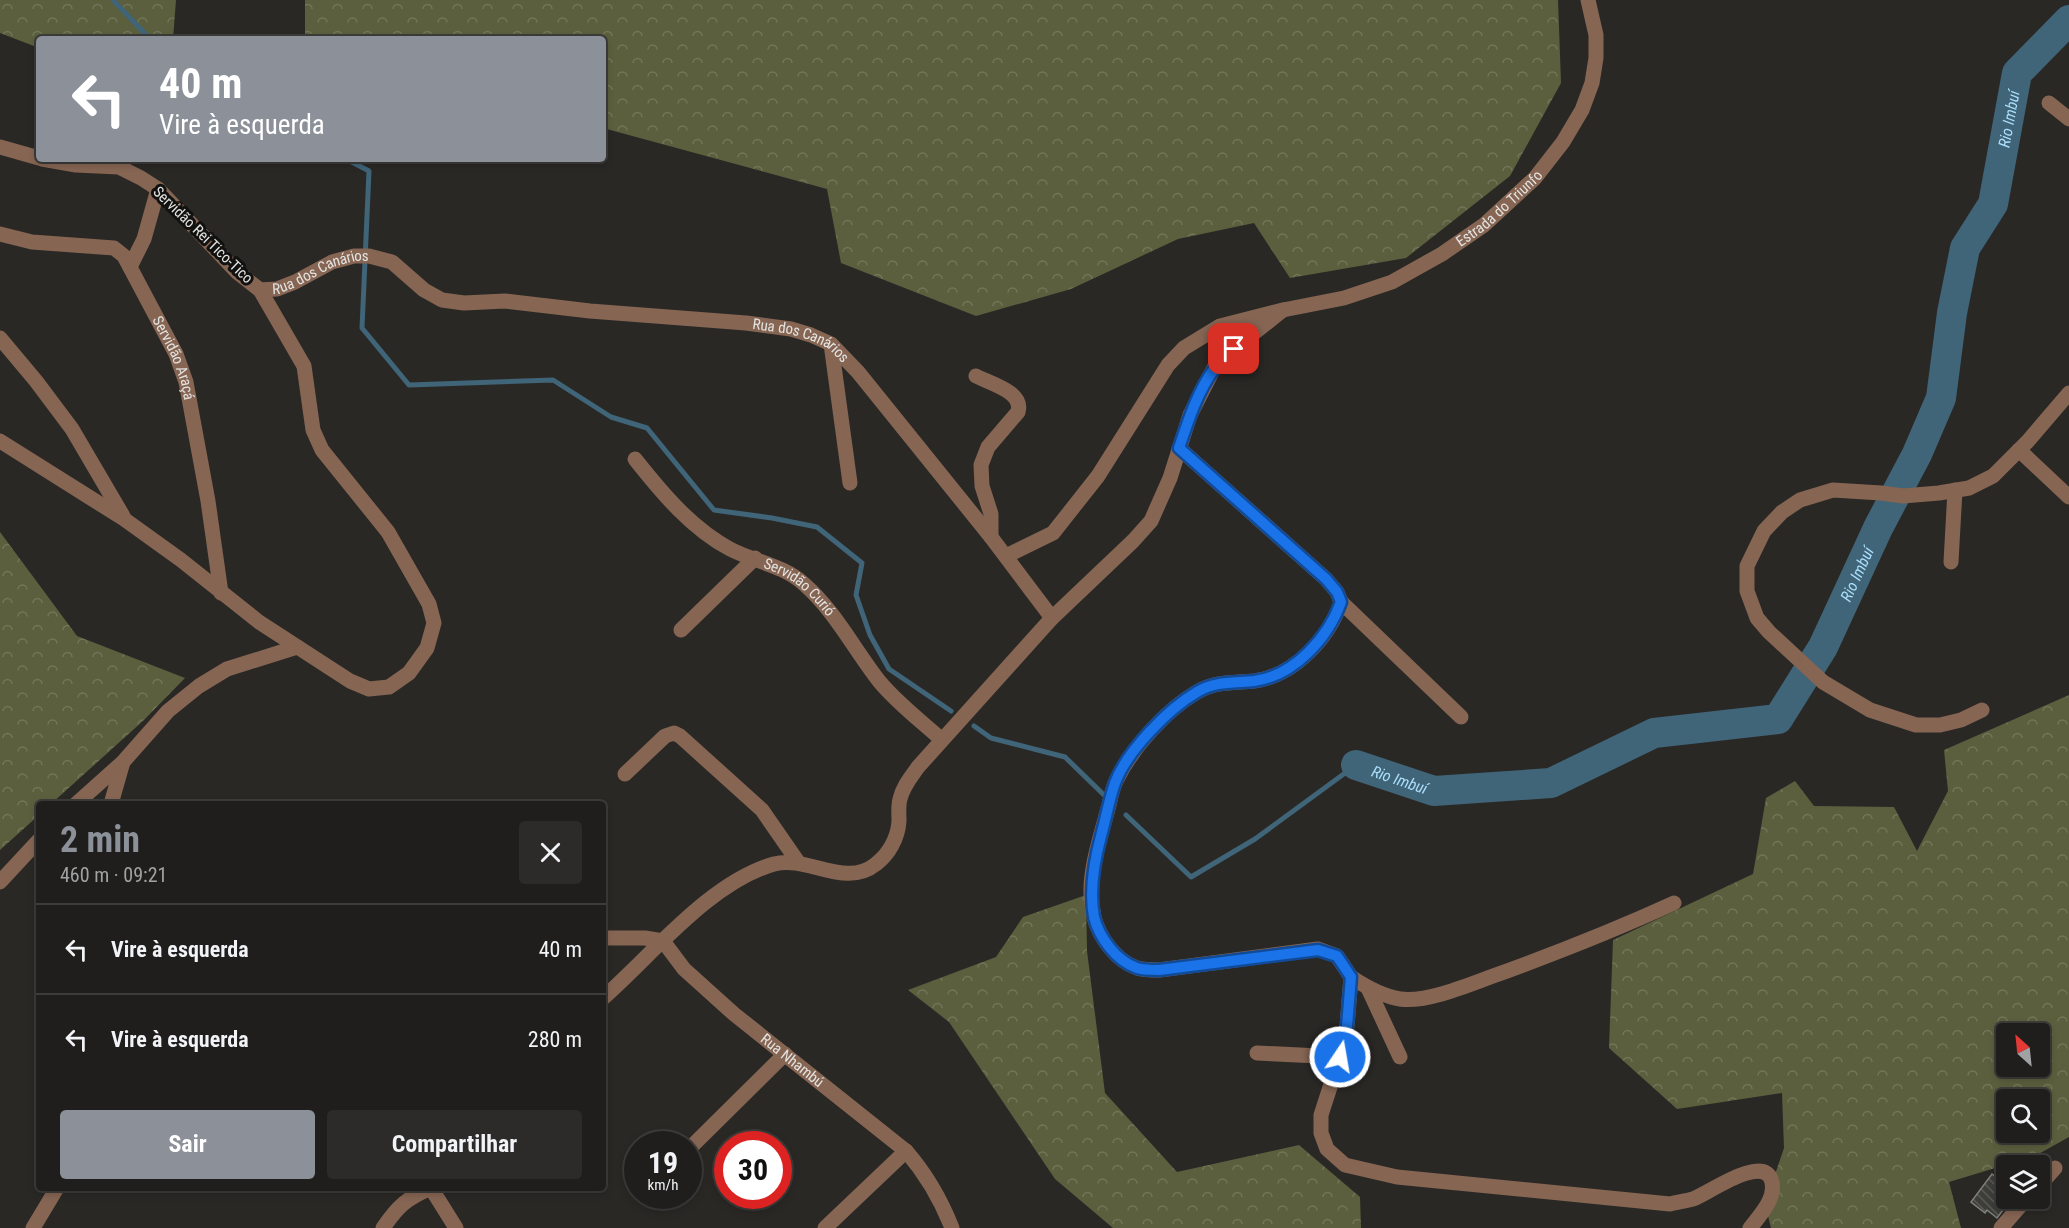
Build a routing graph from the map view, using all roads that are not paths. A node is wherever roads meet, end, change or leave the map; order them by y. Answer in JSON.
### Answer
{"nodes":[{"id":1,"x":1588,"y":0,"type":"edge"},
{"id":2,"x":2049,"y":103,"type":"dead end"},
{"id":3,"x":2069,"y":119,"type":"edge"},
{"id":4,"x":0,"y":147,"type":"edge"},
{"id":5,"x":36,"y":158,"type":"edge"},
{"id":6,"x":58,"y":162,"type":"edge"},
{"id":7,"x":158,"y":189,"type":"junction"},
{"id":8,"x":0,"y":234,"type":"edge"},
{"id":9,"x":130,"y":267,"type":"junction"},
{"id":10,"x":260,"y":290,"type":"junction"},
{"id":11,"x":1283,"y":310,"type":"junction"},
{"id":12,"x":0,"y":338,"type":"edge"},
{"id":13,"x":831,"y":344,"type":"junction"},
{"id":14,"x":976,"y":376,"type":"dead end"},
{"id":15,"x":2069,"y":393,"type":"edge"},
{"id":16,"x":0,"y":441,"type":"edge"},
{"id":17,"x":1179,"y":448,"type":"junction"},
{"id":18,"x":2019,"y":450,"type":"junction"},
{"id":19,"x":635,"y":459,"type":"dead end"},
{"id":20,"x":850,"y":483,"type":"dead end"},
{"id":21,"x":1955,"y":490,"type":"junction"},
{"id":22,"x":2069,"y":497,"type":"edge"},
{"id":23,"x":124,"y":519,"type":"junction"},
{"id":24,"x":991,"y":537,"type":"junction"},
{"id":25,"x":1006,"y":556,"type":"junction"},
{"id":26,"x":755,"y":558,"type":"junction"},
{"id":27,"x":1951,"y":562,"type":"dead end"},
{"id":28,"x":221,"y":593,"type":"junction"},
{"id":29,"x":1341,"y":602,"type":"junction"},
{"id":30,"x":1052,"y":618,"type":"junction"},
{"id":31,"x":681,"y":630,"type":"dead end"},
{"id":32,"x":297,"y":647,"type":"junction"},
{"id":33,"x":1982,"y":710,"type":"dead end"},
{"id":34,"x":1461,"y":717,"type":"dead end"},
{"id":35,"x":942,"y":740,"type":"junction"},
{"id":36,"x":123,"y":762,"type":"junction"},
{"id":37,"x":625,"y":774,"type":"dead end"},
{"id":38,"x":79,"y":801,"type":"edge"},
{"id":39,"x":112,"y":801,"type":"edge"},
{"id":40,"x":36,"y":843,"type":"edge"},
{"id":41,"x":798,"y":862,"type":"junction"},
{"id":42,"x":0,"y":882,"type":"edge"},
{"id":43,"x":1674,"y":903,"type":"dead end"},
{"id":44,"x":606,"y":938,"type":"edge"},
{"id":45,"x":663,"y":941,"type":"junction"},
{"id":46,"x":1351,"y":977,"type":"junction"},
{"id":47,"x":1368,"y":988,"type":"junction"},
{"id":48,"x":606,"y":995,"type":"edge"},
{"id":49,"x":1257,"y":1053,"type":"dead end"},
{"id":50,"x":785,"y":1054,"type":"junction"},
{"id":51,"x":1340,"y":1057,"type":"junction"},
{"id":52,"x":1400,"y":1058,"type":"dead end"},
{"id":53,"x":702,"y":1136,"type":"edge"},
{"id":54,"x":906,"y":1151,"type":"junction"},
{"id":55,"x":2055,"y":1168,"type":"dead end"},
{"id":56,"x":2050,"y":1174,"type":"edge"},
{"id":57,"x":55,"y":1191,"type":"edge"},
{"id":58,"x":424,"y":1191,"type":"edge"},
{"id":59,"x":433,"y":1191,"type":"edge"},
{"id":60,"x":2017,"y":1209,"type":"edge"},
{"id":61,"x":33,"y":1228,"type":"edge"},
{"id":62,"x":383,"y":1228,"type":"edge"},
{"id":63,"x":456,"y":1228,"type":"edge"},
{"id":64,"x":825,"y":1228,"type":"edge"},
{"id":65,"x":952,"y":1228,"type":"edge"},
{"id":66,"x":1750,"y":1228,"type":"edge"},
{"id":67,"x":2001,"y":1228,"type":"edge"}],
"edges":[{"from":1,"to":11,"type":"street","name":"Estrada do Triunfo"},
{"from":2,"to":3,"type":"street"},
{"from":4,"to":5,"type":"street","name":"Servidão Rei Tico-Tico"},
{"from":6,"to":7,"type":"street","name":"Servidão Rei Tico-Tico"},
{"from":7,"to":9,"type":"street"},
{"from":7,"to":10,"type":"street","name":"Servidão Rei Tico-Tico"},
{"from":8,"to":9,"type":"street","name":"Servidão Araçá"},
{"from":9,"to":28,"type":"street","name":"Servidão Araçá"},
{"from":10,"to":13,"type":"street","name":"Rua dos Canários"},
{"from":10,"to":32,"type":"street","name":"Rua dos Canários"},
{"from":11,"to":17,"type":"street"},
{"from":11,"to":25,"type":"street","name":"Estrada do Triunfo"},
{"from":12,"to":23,"type":"street"},
{"from":13,"to":20,"type":"street"},
{"from":13,"to":24,"type":"street","name":"Rua dos Canários"},
{"from":14,"to":24,"type":"street"},
{"from":15,"to":18,"type":"street"},
{"from":16,"to":23,"type":"street","name":"Rua dos Canários"},
{"from":17,"to":29,"type":"street"},
{"from":17,"to":30,"type":"street"},
{"from":18,"to":21,"type":"street"},
{"from":18,"to":22,"type":"street"},
{"from":19,"to":26,"type":"street","name":"Servidão Curió"},
{"from":21,"to":27,"type":"street"},
{"from":21,"to":33,"type":"street"},
{"from":23,"to":28,"type":"street","name":"Rua dos Canários"},
{"from":24,"to":25,"type":"street","name":"Rua dos Canários"},
{"from":25,"to":30,"type":"street","name":"Rua dos Canários"},
{"from":26,"to":31,"type":"street"},
{"from":26,"to":35,"type":"street","name":"Servidão Curió"},
{"from":28,"to":32,"type":"street","name":"Rua dos Canários"},
{"from":29,"to":34,"type":"street"},
{"from":29,"to":46,"type":"street"},
{"from":30,"to":35,"type":"street"},
{"from":32,"to":36,"type":"street"},
{"from":35,"to":41,"type":"street"},
{"from":36,"to":38,"type":"street"},
{"from":36,"to":39,"type":"street"},
{"from":37,"to":41,"type":"street"},
{"from":40,"to":42,"type":"street"},
{"from":41,"to":45,"type":"street"},
{"from":43,"to":47,"type":"street"},
{"from":44,"to":45,"type":"street"},
{"from":45,"to":48,"type":"street"},
{"from":45,"to":50,"type":"street","name":"Rua Nhambú"},
{"from":46,"to":47,"type":"street"},
{"from":46,"to":51,"type":"street"},
{"from":47,"to":52,"type":"street"},
{"from":49,"to":51,"type":"street"},
{"from":50,"to":53,"type":"street"},
{"from":50,"to":54,"type":"street","name":"Rua Nhambú"},
{"from":51,"to":66,"type":"street"},
{"from":54,"to":64,"type":"street"},
{"from":54,"to":65,"type":"street","name":"Rua Nhambú"},
{"from":55,"to":56,"type":"street"},
{"from":57,"to":61,"type":"street"},
{"from":58,"to":62,"type":"street"},
{"from":59,"to":63,"type":"street"},
{"from":60,"to":67,"type":"street"}]}
